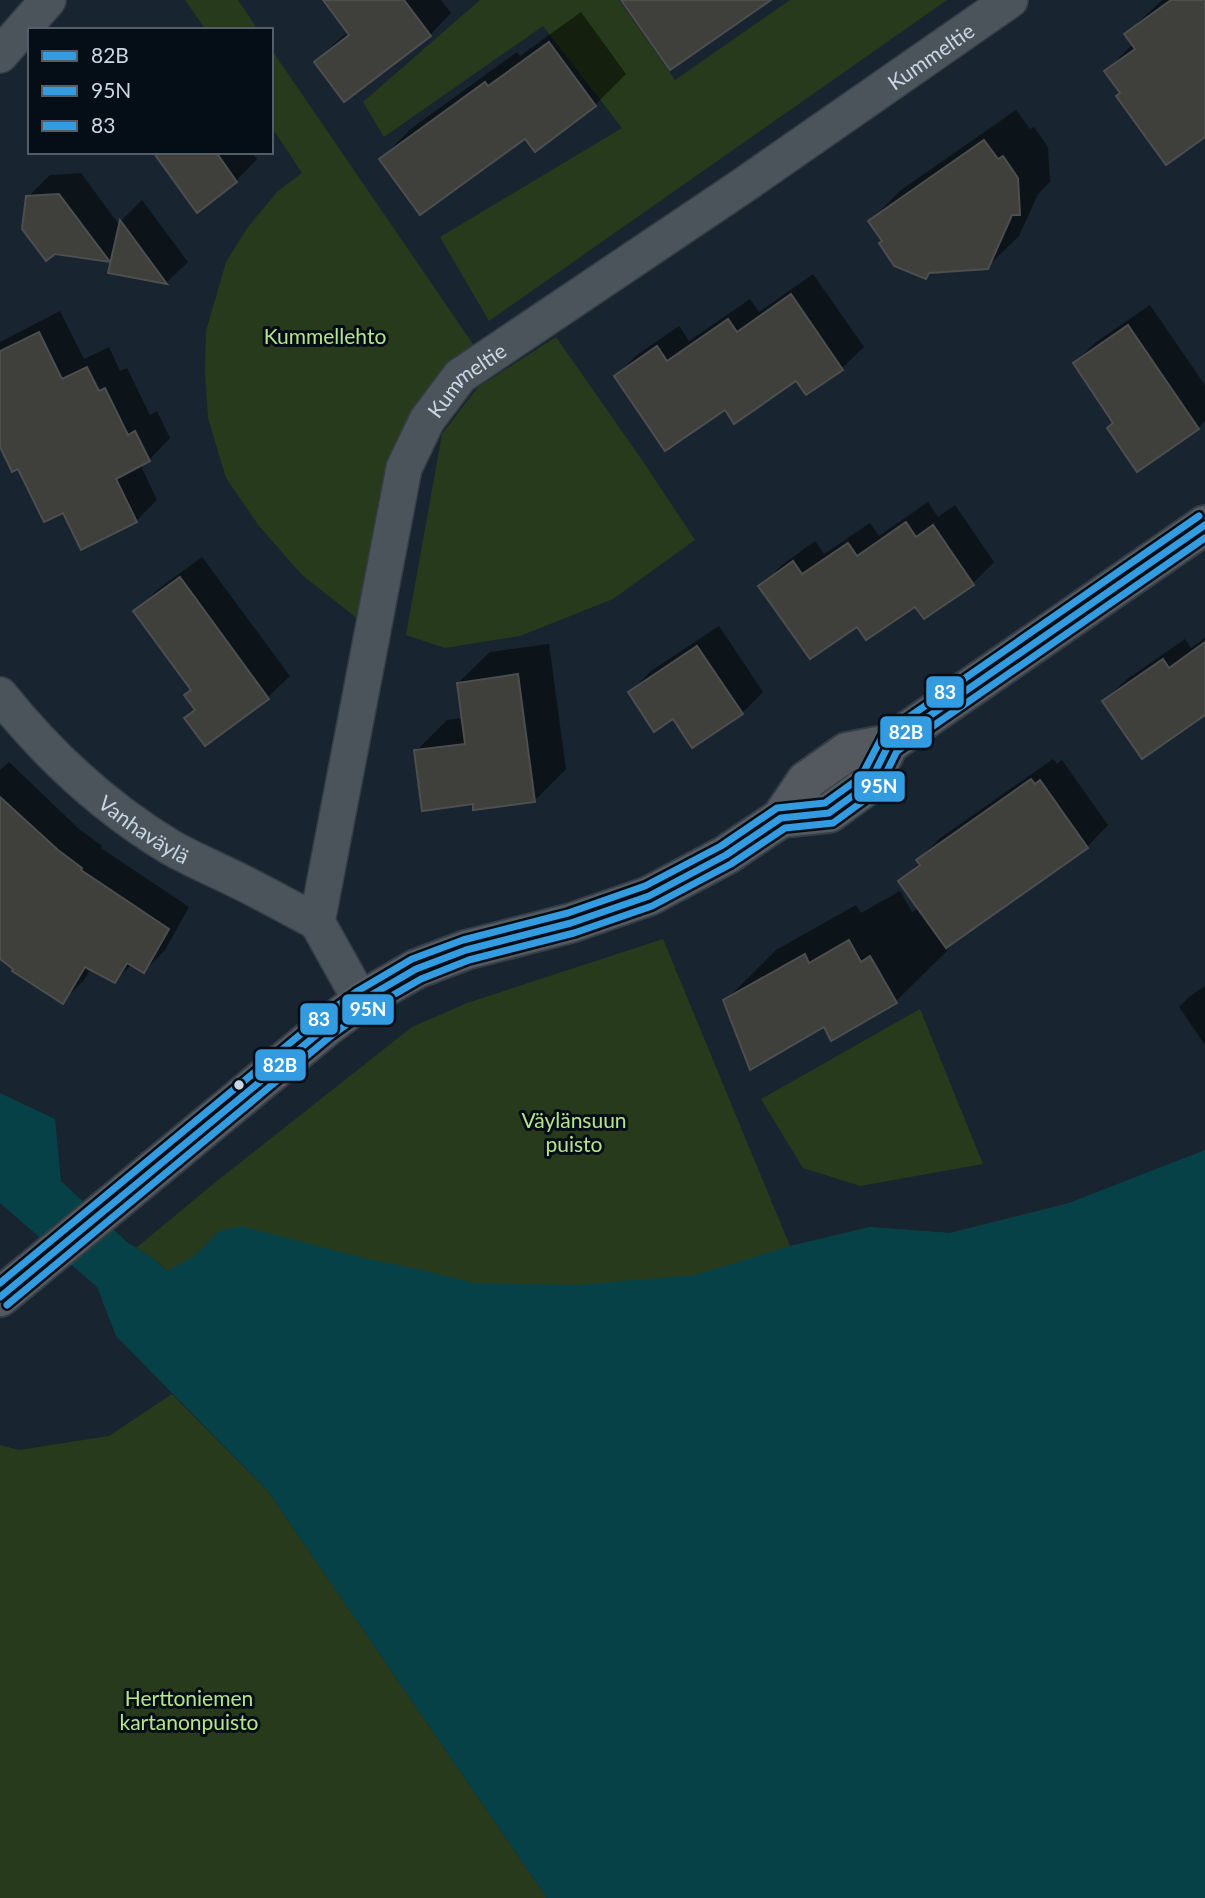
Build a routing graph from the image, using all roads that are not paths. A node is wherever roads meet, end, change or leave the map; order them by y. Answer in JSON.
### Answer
{"nodes":[{"id":1,"x":48,"y":0,"type":"edge"},
{"id":2,"x":1010,"y":0,"type":"edge"},
{"id":3,"x":0,"y":55,"type":"edge"},
{"id":4,"x":1205,"y":525,"type":"edge"},
{"id":5,"x":0,"y":695,"type":"edge"},
{"id":6,"x":317,"y":922,"type":"junction"},
{"id":7,"x":361,"y":1001,"type":"junction"},
{"id":8,"x":2,"y":1295,"type":"edge"}],
"edges":[{"from":1,"to":3,"type":"street"},
{"from":2,"to":6,"type":"street","name":"Kummeltie"},
{"from":4,"to":7,"type":"street"},
{"from":5,"to":6,"type":"street","name":"Vanhaväylä"},
{"from":6,"to":7,"type":"street"},
{"from":7,"to":8,"type":"street"}]}
